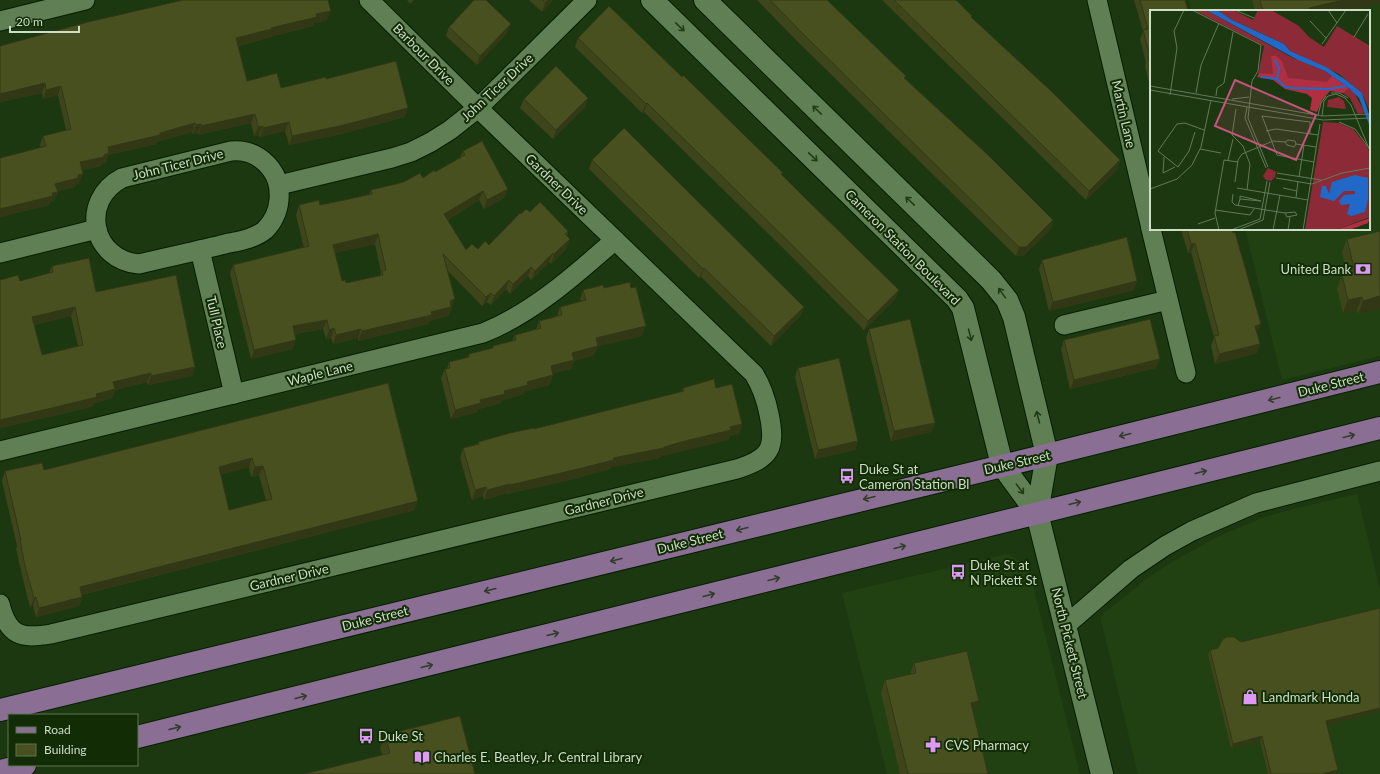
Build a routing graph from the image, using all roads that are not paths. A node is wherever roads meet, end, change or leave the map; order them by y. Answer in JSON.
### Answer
{"nodes":[{"id":1,"x":85,"y":0,"type":"edge"},
{"id":2,"x":369,"y":0,"type":"edge"},
{"id":3,"x":587,"y":0,"type":"edge"},
{"id":4,"x":652,"y":0,"type":"edge"},
{"id":5,"x":705,"y":0,"type":"edge"},
{"id":6,"x":1097,"y":0,"type":"edge"},
{"id":7,"x":0,"y":21,"type":"edge"},
{"id":8,"x":478,"y":108,"type":"junction"},
{"id":9,"x":279,"y":185,"type":"junction"},
{"id":10,"x":1150,"y":224,"type":"edge"},
{"id":11,"x":96,"y":229,"type":"junction"},
{"id":12,"x":1151,"y":230,"type":"edge"},
{"id":13,"x":615,"y":240,"type":"junction"},
{"id":14,"x":200,"y":250,"type":"junction"},
{"id":15,"x":0,"y":253,"type":"edge"},
{"id":16,"x":1168,"y":300,"type":"junction"},
{"id":17,"x":1064,"y":325,"type":"dead end"},
{"id":18,"x":1380,"y":372,"type":"edge"},
{"id":19,"x":1186,"y":373,"type":"dead end"},
{"id":20,"x":234,"y":394,"type":"junction"},
{"id":21,"x":1380,"y":428,"type":"edge"},
{"id":22,"x":0,"y":451,"type":"edge"},
{"id":23,"x":1047,"y":455,"type":"junction"},
{"id":24,"x":1002,"y":466,"type":"junction"},
{"id":25,"x":1380,"y":470,"type":"edge"},
{"id":26,"x":1037,"y":513,"type":"junction"},
{"id":27,"x":0,"y":604,"type":"edge"},
{"id":28,"x":1065,"y":626,"type":"junction"},
{"id":29,"x":0,"y":710,"type":"edge"},
{"id":30,"x":138,"y":737,"type":"edge"},
{"id":31,"x":21,"y":766,"type":"edge"},
{"id":32,"x":0,"y":771,"type":"edge"},
{"id":33,"x":1102,"y":774,"type":"edge"}],
"edges":[{"from":1,"to":7,"type":"street"},
{"from":2,"to":8,"type":"street","name":"Barbour Drive"},
{"from":3,"to":8,"type":"street","name":"John Ticer Drive"},
{"from":4,"to":24,"type":"street","name":"Cameron Station Boulevard","one_way":true},
{"from":23,"to":5,"type":"street","one_way":true},
{"from":6,"to":10,"type":"street","name":"Martin Lane"},
{"from":8,"to":9,"type":"street","name":"John Ticer Drive"},
{"from":8,"to":13,"type":"street","name":"Gardner Drive"},
{"from":9,"to":11,"type":"street","name":"John Ticer Drive"},
{"from":9,"to":14,"type":"street","name":"John Ticer Drive"},
{"from":11,"to":14,"type":"street","name":"John Ticer Drive"},
{"from":11,"to":15,"type":"street"},
{"from":12,"to":16,"type":"street","name":"Martin Lane"},
{"from":13,"to":20,"type":"street","name":"Waple Lane"},
{"from":13,"to":27,"type":"street","name":"Gardner Drive"},
{"from":14,"to":20,"type":"street","name":"Tull Place"},
{"from":16,"to":17,"type":"street"},
{"from":16,"to":19,"type":"street","name":"Martin Lane"},
{"from":18,"to":23,"type":"main road","name":"Duke Street","one_way":true},
{"from":20,"to":22,"type":"street","name":"Waple Lane"},
{"from":26,"to":21,"type":"main road","one_way":true},
{"from":23,"to":24,"type":"main road","name":"Duke Street"},
{"from":23,"to":26,"type":"street"},
{"from":24,"to":26,"type":"street","name":"Cameron Station Boulevard","one_way":true},
{"from":24,"to":29,"type":"main road","name":"Duke Street","one_way":true},
{"from":25,"to":28,"type":"street"},
{"from":26,"to":28,"type":"street","name":"North Pickett Street"},
{"from":30,"to":26,"type":"main road","one_way":true},
{"from":28,"to":33,"type":"street","name":"North Pickett Street"},
{"from":31,"to":32,"type":"main road"}]}
